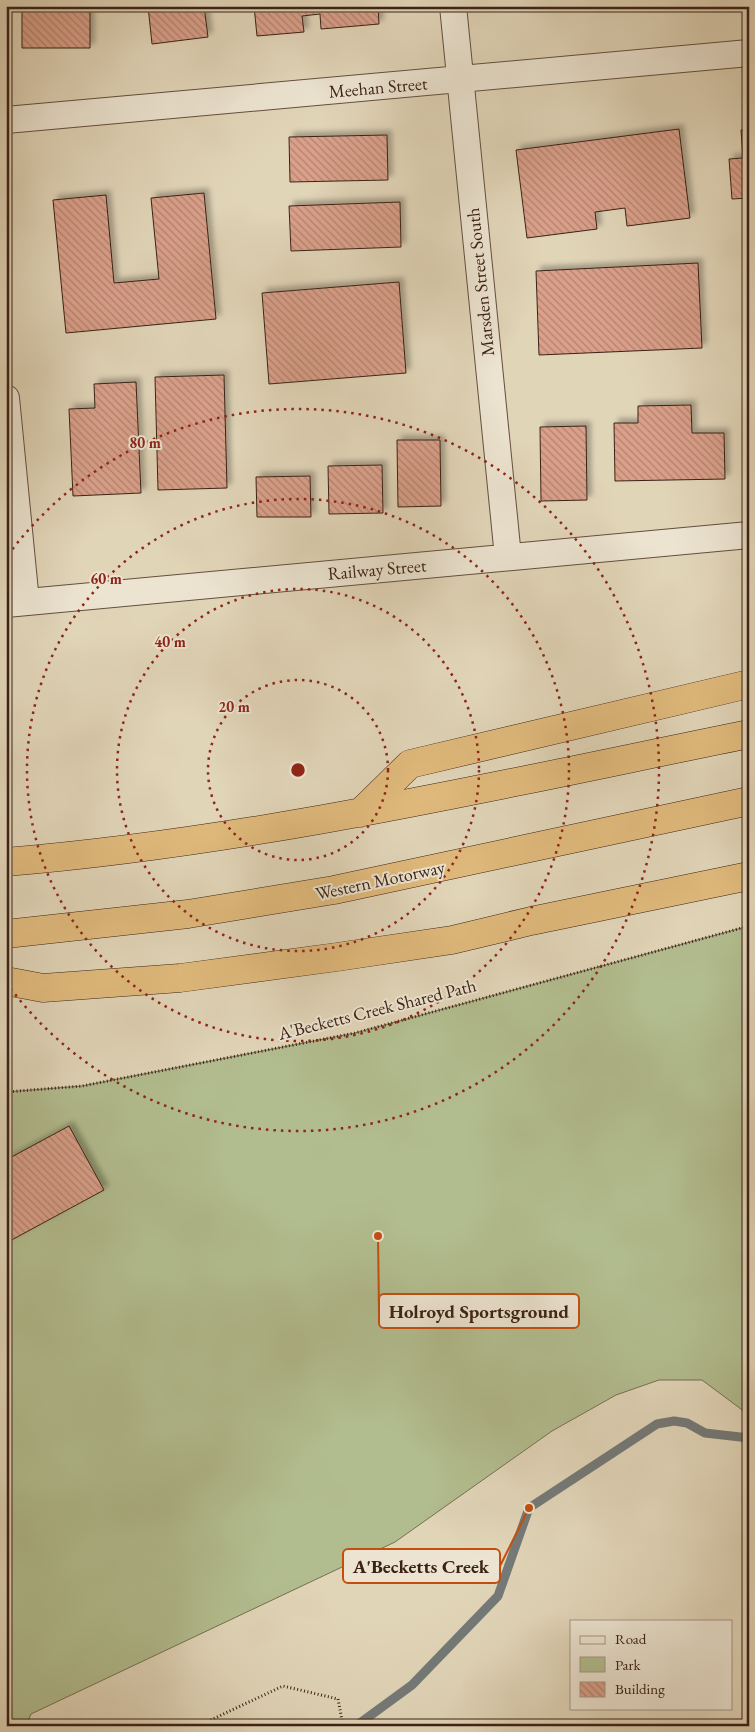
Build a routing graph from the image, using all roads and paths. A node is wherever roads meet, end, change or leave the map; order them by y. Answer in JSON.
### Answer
{"nodes":[{"id":1,"x":453,"y":6,"type":"edge"},
{"id":2,"x":749,"y":53,"type":"edge"},
{"id":3,"x":459,"y":80,"type":"junction"},
{"id":4,"x":6,"y":120,"type":"edge"},
{"id":5,"x":6,"y":398,"type":"edge"},
{"id":6,"x":749,"y":535,"type":"edge"},
{"id":7,"x":508,"y":557,"type":"junction"},
{"id":8,"x":16,"y":603,"type":"edge"},
{"id":9,"x":749,"y":684,"type":"edge"},
{"id":10,"x":749,"y":734,"type":"edge"},
{"id":11,"x":749,"y":801,"type":"edge"},
{"id":12,"x":360,"y":813,"type":"junction"},
{"id":13,"x":6,"y":862,"type":"edge"},
{"id":14,"x":749,"y":876,"type":"edge"},
{"id":15,"x":749,"y":926,"type":"edge"},
{"id":16,"x":6,"y":934,"type":"edge"},
{"id":17,"x":6,"y":981,"type":"edge"},
{"id":18,"x":6,"y":1092,"type":"edge"},
{"id":19,"x":198,"y":1726,"type":"edge"},
{"id":20,"x":343,"y":1726,"type":"edge"}],
"edges":[{"from":1,"to":3,"type":"street","name":"Marsden Street South"},
{"from":2,"to":3,"type":"street","name":"Meehan Street"},
{"from":3,"to":4,"type":"street","name":"Meehan Street"},
{"from":3,"to":7,"type":"street","name":"Marsden Street South"},
{"from":5,"to":8,"type":"street"},
{"from":6,"to":7,"type":"street","name":"Railway Street"},
{"from":7,"to":8,"type":"street","name":"Railway Street"},
{"from":9,"to":12,"type":"highway"},
{"from":10,"to":12,"type":"highway"},
{"from":11,"to":16,"type":"highway","name":"Western Motorway"},
{"from":12,"to":13,"type":"highway"},
{"from":14,"to":17,"type":"highway"},
{"from":15,"to":18,"type":"path","name":"A'Becketts Creek Shared Path"},
{"from":19,"to":20,"type":"path"}]}
